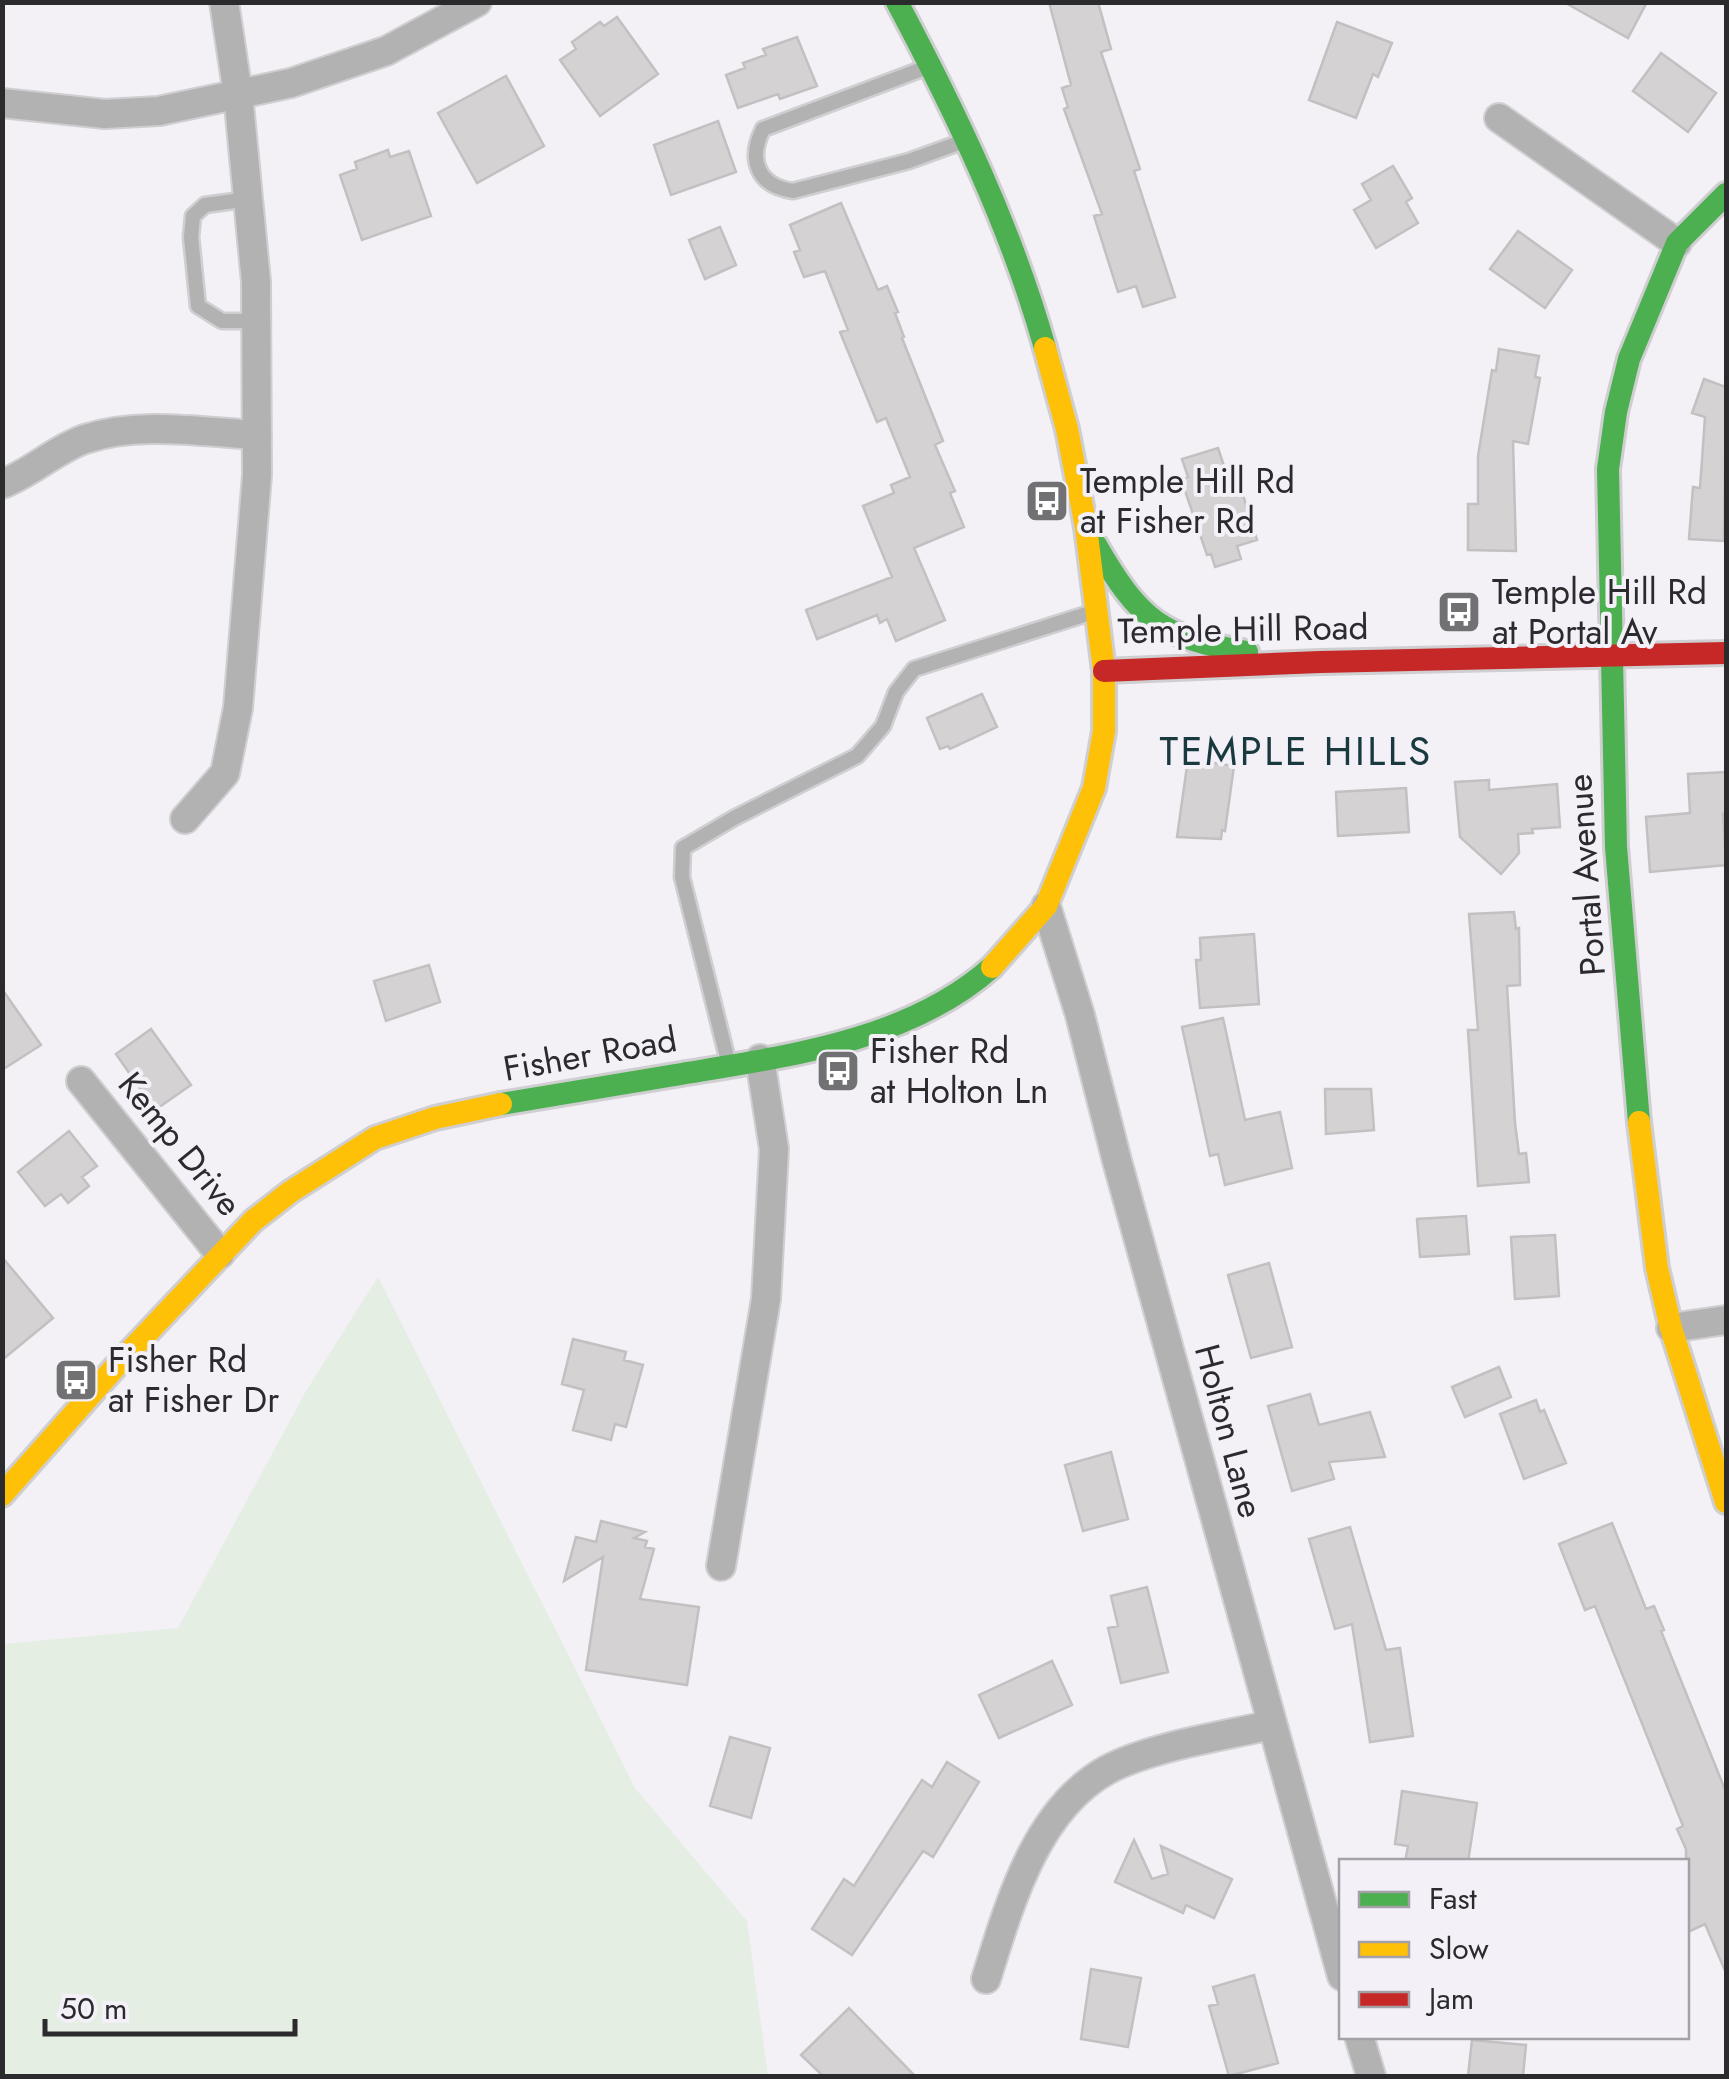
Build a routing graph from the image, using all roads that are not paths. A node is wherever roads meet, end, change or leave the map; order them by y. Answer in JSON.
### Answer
{"nodes":[{"id":1,"x":224,"y":2,"type":"edge"},
{"id":2,"x":477,"y":2,"type":"edge"},
{"id":3,"x":897,"y":2,"type":"edge"},
{"id":4,"x":930,"y":66,"type":"junction"},
{"id":5,"x":238,"y":94,"type":"junction"},
{"id":6,"x":2,"y":103,"type":"edge"},
{"id":7,"x":1499,"y":118,"type":"dead end"},
{"id":8,"x":968,"y":140,"type":"junction"},
{"id":9,"x":1726,"y":194,"type":"edge"},
{"id":10,"x":250,"y":199,"type":"junction"},
{"id":11,"x":1677,"y":243,"type":"junction"},
{"id":12,"x":256,"y":321,"type":"junction"},
{"id":13,"x":257,"y":435,"type":"junction"},
{"id":14,"x":2,"y":484,"type":"edge"},
{"id":15,"x":1086,"y":527,"type":"junction"},
{"id":16,"x":1098,"y":610,"type":"junction"},
{"id":17,"x":1726,"y":653,"type":"edge"},
{"id":18,"x":1611,"y":658,"type":"junction"},
{"id":19,"x":1320,"y":662,"type":"junction"},
{"id":20,"x":1104,"y":671,"type":"junction"},
{"id":21,"x":184,"y":819,"type":"dead end"},
{"id":22,"x":1046,"y":906,"type":"junction"},
{"id":23,"x":760,"y":1059,"type":"junction"},
{"id":24,"x":730,"y":1066,"type":"junction"},
{"id":25,"x":80,"y":1081,"type":"dead end"},
{"id":26,"x":220,"y":1254,"type":"junction"},
{"id":27,"x":1726,"y":1320,"type":"edge"},
{"id":28,"x":1671,"y":1328,"type":"junction"},
{"id":29,"x":2,"y":1452,"type":"edge"},
{"id":30,"x":12,"y":1484,"type":"edge"},
{"id":31,"x":1726,"y":1502,"type":"edge"},
{"id":32,"x":721,"y":1566,"type":"dead end"},
{"id":33,"x":1270,"y":1725,"type":"junction"},
{"id":34,"x":1339,"y":1966,"type":"edge"},
{"id":35,"x":986,"y":1979,"type":"dead end"},
{"id":36,"x":1360,"y":2039,"type":"edge"},
{"id":37,"x":1370,"y":2076,"type":"edge"}],
"edges":[{"from":1,"to":5,"type":"street"},
{"from":2,"to":5,"type":"street"},
{"from":3,"to":4,"type":"street","name":"Temple Hill Road"},
{"from":4,"to":8,"type":"street","name":"Temple Hill Road"},
{"from":4,"to":8,"type":"lane"},
{"from":5,"to":6,"type":"street"},
{"from":5,"to":10,"type":"street"},
{"from":7,"to":11,"type":"street"},
{"from":8,"to":15,"type":"street","name":"Temple Hill Road"},
{"from":9,"to":11,"type":"street"},
{"from":10,"to":12,"type":"street"},
{"from":10,"to":12,"type":"lane"},
{"from":11,"to":18,"type":"street","name":"Portal Avenue"},
{"from":12,"to":13,"type":"street"},
{"from":13,"to":14,"type":"street"},
{"from":13,"to":21,"type":"street"},
{"from":15,"to":16,"type":"street","name":"Temple Hill Road"},
{"from":15,"to":19,"type":"street"},
{"from":16,"to":20,"type":"street","name":"Temple Hill Road"},
{"from":16,"to":24,"type":"lane"},
{"from":17,"to":18,"type":"street","name":"Temple Hill Road"},
{"from":18,"to":19,"type":"street","name":"Temple Hill Road"},
{"from":18,"to":28,"type":"street","name":"Portal Avenue"},
{"from":19,"to":20,"type":"street","name":"Temple Hill Road"},
{"from":20,"to":22,"type":"street","name":"Fisher Road"},
{"from":22,"to":23,"type":"street","name":"Fisher Road"},
{"from":22,"to":33,"type":"street","name":"Holton Lane"},
{"from":23,"to":24,"type":"street","name":"Fisher Road"},
{"from":23,"to":32,"type":"street"},
{"from":24,"to":26,"type":"street","name":"Fisher Road"},
{"from":25,"to":26,"type":"street","name":"Kemp Drive"},
{"from":26,"to":30,"type":"street","name":"Fisher Road"},
{"from":27,"to":28,"type":"street"},
{"from":28,"to":31,"type":"street","name":"Portal Avenue"},
{"from":29,"to":30,"type":"street"},
{"from":33,"to":34,"type":"street","name":"Holton Lane"},
{"from":33,"to":35,"type":"street"},
{"from":36,"to":37,"type":"street"}]}
